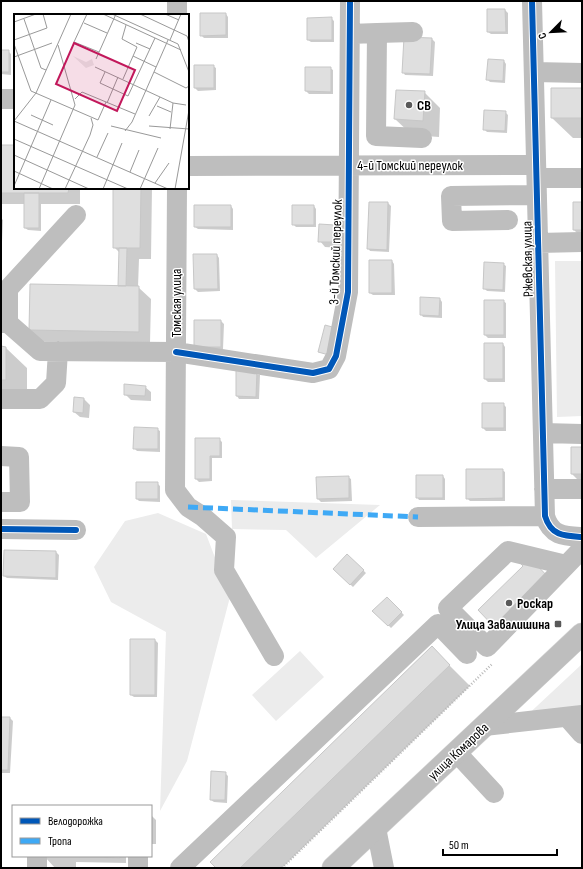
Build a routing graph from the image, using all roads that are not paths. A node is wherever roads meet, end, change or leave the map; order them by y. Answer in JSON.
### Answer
{"nodes":[{"id":1,"x":177,"y":1,"type":"edge"},
{"id":2,"x":350,"y":1,"type":"edge"},
{"id":3,"x":532,"y":1,"type":"edge"},
{"id":4,"x":177,"y":14,"type":"edge"},
{"id":5,"x":412,"y":32,"type":"dead end"},
{"id":6,"x":376,"y":33,"type":"junction"},
{"id":7,"x":350,"y":34,"type":"junction"},
{"id":8,"x":534,"y":72,"type":"junction"},
{"id":9,"x":582,"y":73,"type":"edge"},
{"id":10,"x":1,"y":99,"type":"edge"},
{"id":11,"x":14,"y":99,"type":"edge"},
{"id":12,"x":422,"y":138,"type":"dead end"},
{"id":13,"x":349,"y":165,"type":"junction"},
{"id":14,"x":189,"y":166,"type":"edge"},
{"id":15,"x":582,"y":178,"type":"edge"},
{"id":16,"x":537,"y":179,"type":"junction"},
{"id":17,"x":177,"y":189,"type":"edge"},
{"id":18,"x":76,"y":215,"type":"dead end"},
{"id":19,"x":508,"y":220,"type":"dead end"},
{"id":20,"x":582,"y":242,"type":"edge"},
{"id":21,"x":538,"y":243,"type":"junction"},
{"id":22,"x":4,"y":323,"type":"edge"},
{"id":23,"x":58,"y":351,"type":"junction"},
{"id":24,"x":176,"y":352,"type":"junction"},
{"id":25,"x":1,"y":399,"type":"edge"},
{"id":26,"x":543,"y":433,"type":"junction"},
{"id":27,"x":582,"y":434,"type":"edge"},
{"id":28,"x":1,"y":456,"type":"edge"},
{"id":29,"x":582,"y":488,"type":"edge"},
{"id":30,"x":544,"y":489,"type":"junction"},
{"id":31,"x":1,"y":502,"type":"edge"},
{"id":32,"x":545,"y":516,"type":"junction"},
{"id":33,"x":418,"y":517,"type":"dead end"},
{"id":34,"x":1,"y":529,"type":"edge"},
{"id":35,"x":76,"y":530,"type":"dead end"},
{"id":36,"x":582,"y":537,"type":"edge"},
{"id":37,"x":582,"y":548,"type":"edge"},
{"id":38,"x":566,"y":565,"type":"junction"},
{"id":39,"x":582,"y":634,"type":"edge"},
{"id":40,"x":467,"y":654,"type":"dead end"},
{"id":41,"x":274,"y":656,"type":"dead end"},
{"id":42,"x":575,"y":716,"type":"edge"},
{"id":43,"x":484,"y":726,"type":"junction"},
{"id":44,"x":582,"y":734,"type":"edge"},
{"id":45,"x":456,"y":752,"type":"junction"},
{"id":46,"x":494,"y":793,"type":"dead end"},
{"id":47,"x":376,"y":828,"type":"junction"},
{"id":48,"x":37,"y":857,"type":"edge"},
{"id":49,"x":138,"y":857,"type":"edge"},
{"id":50,"x":37,"y":868,"type":"edge"},
{"id":51,"x":138,"y":868,"type":"edge"},
{"id":52,"x":180,"y":868,"type":"edge"},
{"id":53,"x":333,"y":868,"type":"edge"},
{"id":54,"x":384,"y":868,"type":"edge"}],
"edges":[{"from":1,"to":4,"type":"street"},
{"from":2,"to":7,"type":"street","name":"3-й Томский переулок"},
{"from":3,"to":8,"type":"street","name":"Ржевская улица"},
{"from":5,"to":6,"type":"street"},
{"from":6,"to":7,"type":"street"},
{"from":6,"to":12,"type":"street"},
{"from":7,"to":13,"type":"street","name":"3-й Томский переулок"},
{"from":8,"to":9,"type":"street"},
{"from":8,"to":16,"type":"street","name":"Ржевская улица"},
{"from":10,"to":11,"type":"street"},
{"from":13,"to":14,"type":"street","name":"4-й Томский переулок"},
{"from":13,"to":16,"type":"street","name":"4-й Томский переулок"},
{"from":13,"to":24,"type":"street","name":"3-й Томский переулок"},
{"from":15,"to":16,"type":"street"},
{"from":16,"to":19,"type":"street"},
{"from":16,"to":21,"type":"street","name":"Ржевская улица"},
{"from":17,"to":24,"type":"street","name":"Томская улица"},
{"from":18,"to":22,"type":"street"},
{"from":20,"to":21,"type":"street"},
{"from":21,"to":26,"type":"street","name":"Ржевская улица"},
{"from":22,"to":23,"type":"street","name":"3-й Томский переулок"},
{"from":23,"to":24,"type":"street","name":"3-й Томский переулок"},
{"from":23,"to":25,"type":"street"},
{"from":24,"to":41,"type":"street","name":"Томская улица"},
{"from":26,"to":27,"type":"street"},
{"from":26,"to":30,"type":"street","name":"Ржевская улица"},
{"from":28,"to":31,"type":"street"},
{"from":29,"to":30,"type":"street"},
{"from":30,"to":32,"type":"street","name":"Ржевская улица"},
{"from":32,"to":33,"type":"street"},
{"from":32,"to":36,"type":"street"},
{"from":34,"to":35,"type":"street"},
{"from":37,"to":38,"type":"street"},
{"from":38,"to":38,"type":"street"},
{"from":39,"to":43,"type":"main road","name":"улица Комарова"},
{"from":40,"to":52,"type":"street"},
{"from":42,"to":43,"type":"street"},
{"from":42,"to":44,"type":"street"},
{"from":43,"to":45,"type":"main road","name":"улица Комарова"},
{"from":45,"to":46,"type":"street"},
{"from":45,"to":47,"type":"main road","name":"улица Комарова"},
{"from":47,"to":53,"type":"main road","name":"улица Комарова"},
{"from":47,"to":54,"type":"street"},
{"from":48,"to":50,"type":"street"},
{"from":49,"to":51,"type":"street"}]}
